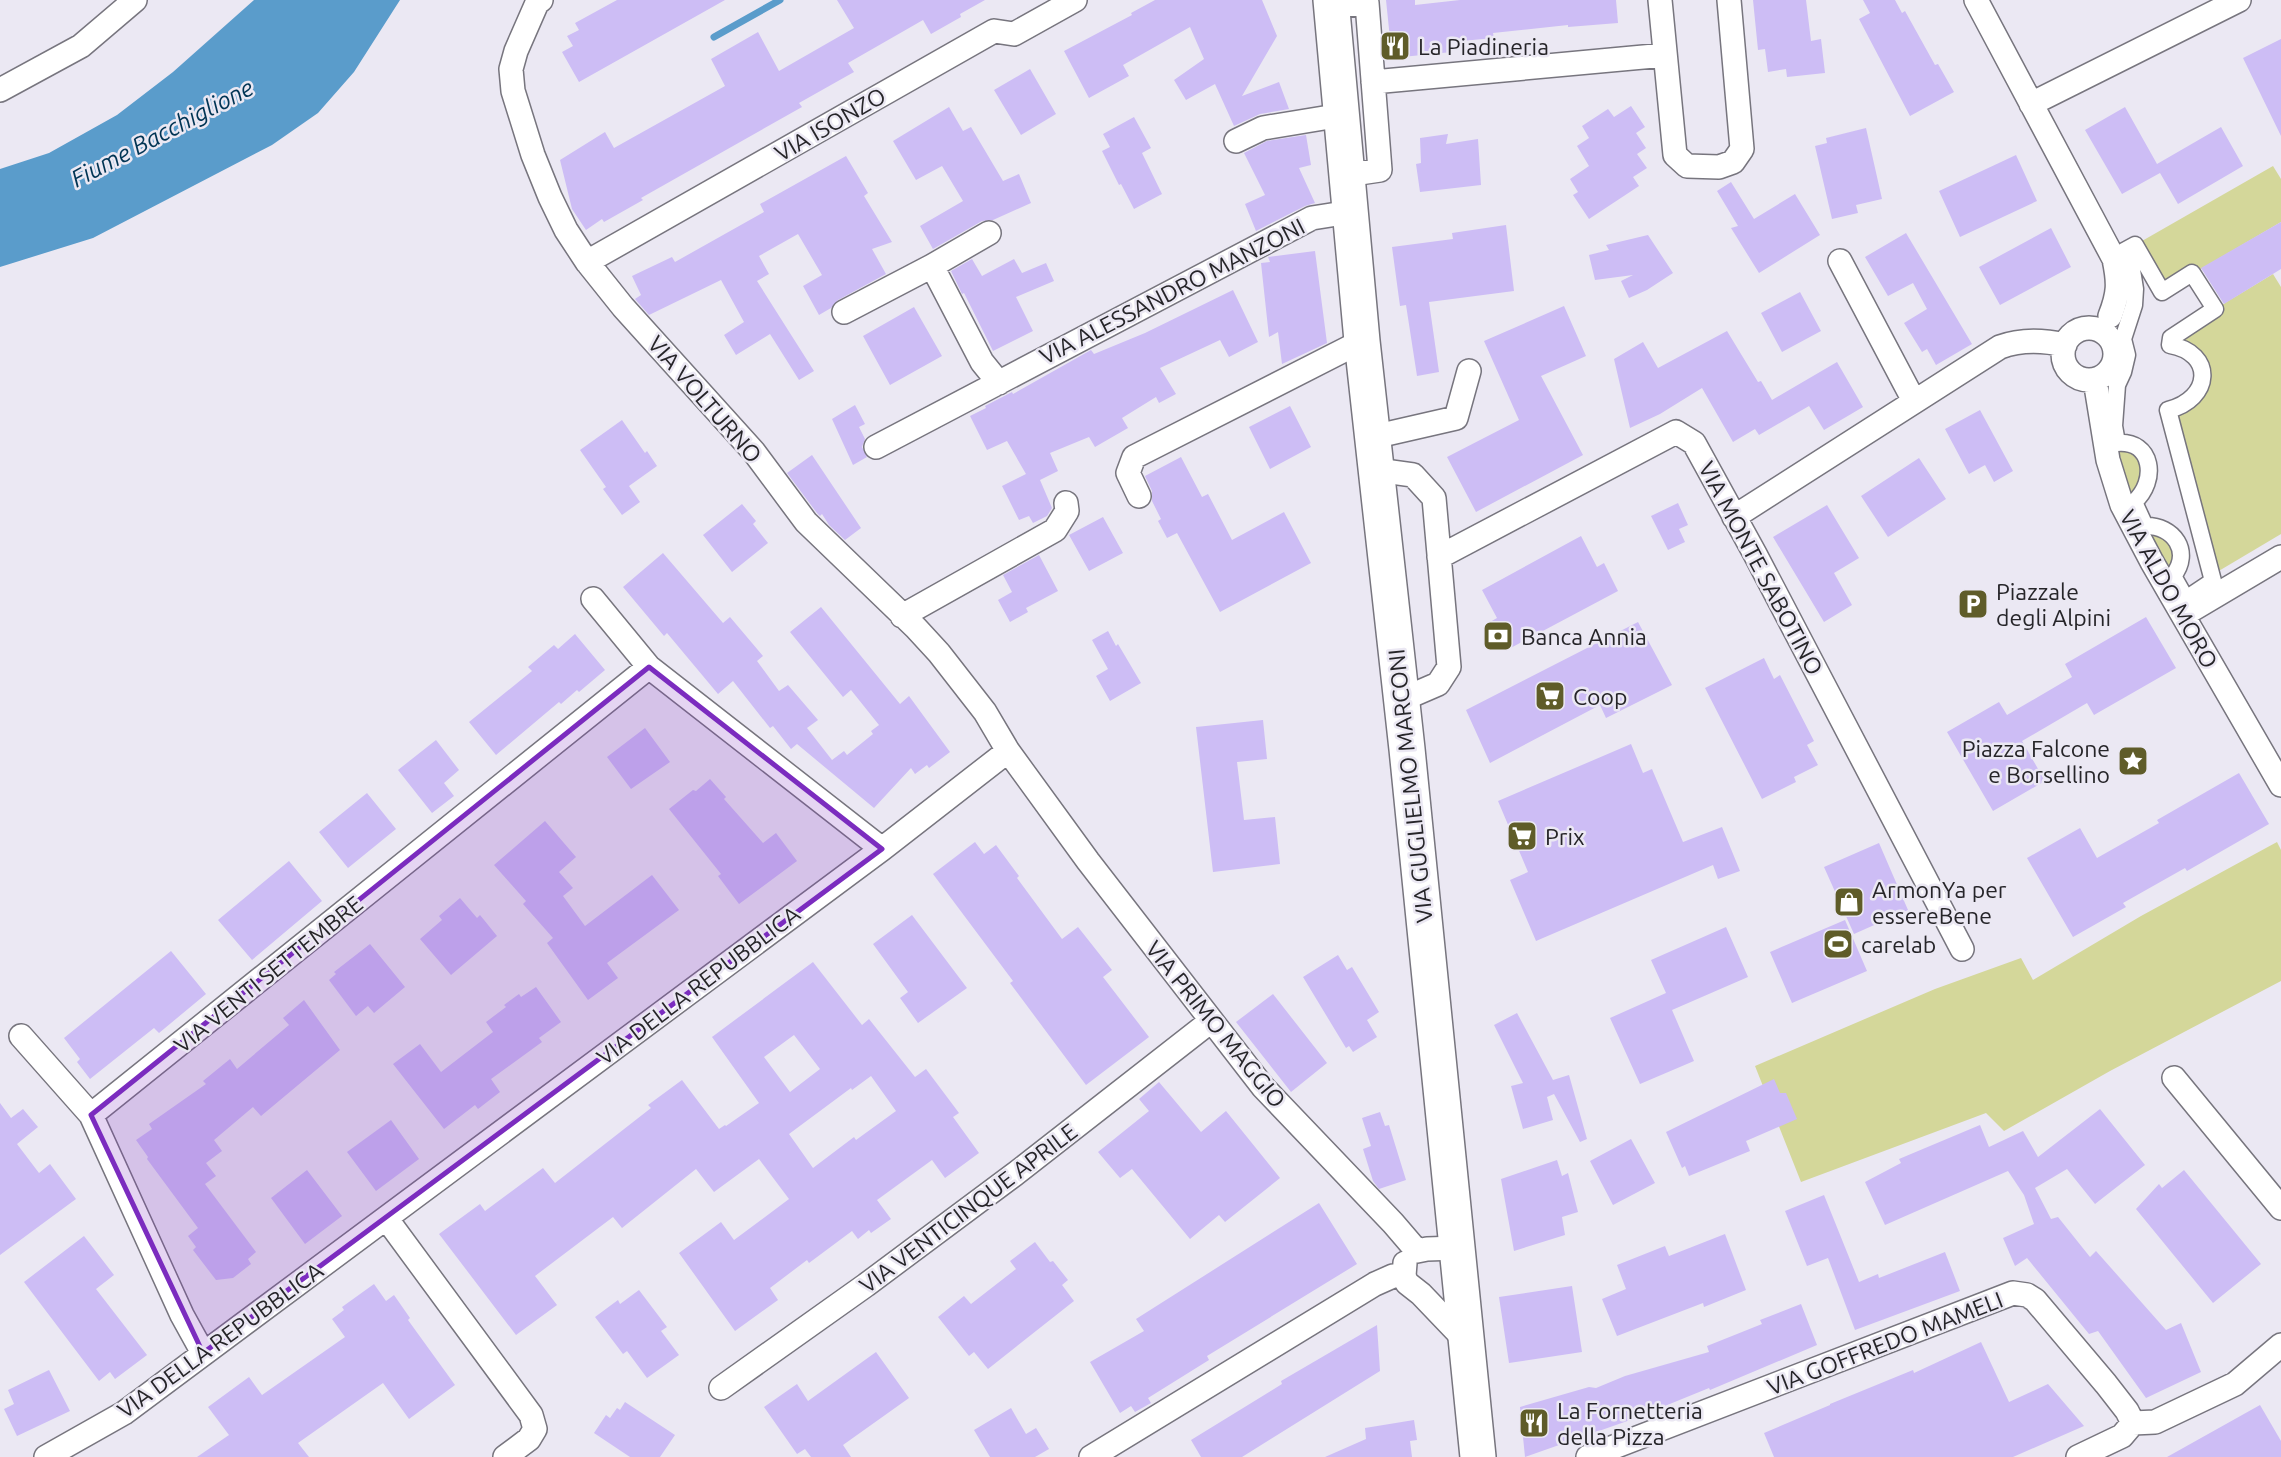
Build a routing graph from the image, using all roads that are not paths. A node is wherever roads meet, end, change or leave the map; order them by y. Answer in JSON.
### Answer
{"nodes":[{"id":1,"x":135,"y":0,"type":"edge"},
{"id":2,"x":541,"y":0,"type":"edge"},
{"id":3,"x":1075,"y":0,"type":"edge"},
{"id":4,"x":1660,"y":0,"type":"edge"},
{"id":5,"x":1729,"y":0,"type":"edge"},
{"id":6,"x":1976,"y":0,"type":"edge"},
{"id":7,"x":2239,"y":0,"type":"edge"},
{"id":8,"x":1331,"y":3,"type":"edge"},
{"id":9,"x":1665,"y":55,"type":"junction"},
{"id":10,"x":1373,"y":82,"type":"junction"},
{"id":11,"x":0,"y":90,"type":"edge"},
{"id":12,"x":2031,"y":104,"type":"junction"},
{"id":13,"x":1342,"y":115,"type":"junction"},
{"id":14,"x":1236,"y":141,"type":"dead end"},
{"id":15,"x":1346,"y":175,"type":"junction"},
{"id":16,"x":1350,"y":212,"type":"junction"},
{"id":17,"x":989,"y":233,"type":"dead end"},
{"id":18,"x":2124,"y":251,"type":"joint"},
{"id":19,"x":1840,"y":261,"type":"dead end"},
{"id":20,"x":587,"y":262,"type":"junction"},
{"id":21,"x":932,"y":266,"type":"junction"},
{"id":22,"x":844,"y":312,"type":"dead end"},
{"id":23,"x":2110,"y":316,"type":"dead end"},
{"id":24,"x":1362,"y":341,"type":"junction"},
{"id":25,"x":2065,"y":345,"type":"junction"},
{"id":26,"x":1469,"y":371,"type":"dead end"},
{"id":27,"x":2095,"y":380,"type":"junction"},
{"id":28,"x":999,"y":383,"type":"junction"},
{"id":29,"x":1914,"y":401,"type":"junction"},
{"id":30,"x":876,"y":447,"type":"dead end"},
{"id":31,"x":1375,"y":454,"type":"junction"},
{"id":32,"x":1139,"y":496,"type":"dead end"},
{"id":33,"x":1066,"y":503,"type":"dead end"},
{"id":34,"x":1734,"y":517,"type":"junction"},
{"id":35,"x":1439,"y":557,"type":"junction"},
{"id":36,"x":2281,"y":557,"type":"edge"},
{"id":37,"x":593,"y":599,"type":"dead end"},
{"id":38,"x":2183,"y":615,"type":"junction"},
{"id":39,"x":902,"y":616,"type":"junction"},
{"id":40,"x":649,"y":667,"type":"junction"},
{"id":41,"x":1401,"y":700,"type":"junction"},
{"id":42,"x":1008,"y":751,"type":"junction"},
{"id":43,"x":2281,"y":785,"type":"edge"},
{"id":44,"x":882,"y":849,"type":"junction"},
{"id":45,"x":1962,"y":949,"type":"dead end"},
{"id":46,"x":1211,"y":1021,"type":"junction"},
{"id":47,"x":21,"y":1036,"type":"dead end"},
{"id":48,"x":2174,"y":1078,"type":"dead end"},
{"id":49,"x":91,"y":1115,"type":"junction"},
{"id":50,"x":2281,"y":1208,"type":"edge"},
{"id":51,"x":386,"y":1217,"type":"junction"},
{"id":52,"x":1417,"y":1251,"type":"junction"},
{"id":53,"x":1458,"y":1261,"type":"junction"},
{"id":54,"x":1404,"y":1276,"type":"junction"},
{"id":55,"x":1421,"y":1294,"type":"junction"},
{"id":56,"x":1466,"y":1341,"type":"junction"},
{"id":57,"x":2281,"y":1345,"type":"edge"},
{"id":58,"x":203,"y":1353,"type":"junction"},
{"id":59,"x":721,"y":1388,"type":"dead end"},
{"id":60,"x":2133,"y":1423,"type":"junction"},
{"id":61,"x":48,"y":1457,"type":"edge"},
{"id":62,"x":505,"y":1457,"type":"edge"},
{"id":63,"x":1091,"y":1457,"type":"edge"},
{"id":64,"x":1478,"y":1457,"type":"edge"},
{"id":65,"x":1588,"y":1457,"type":"edge"},
{"id":66,"x":2078,"y":1457,"type":"edge"}],
"edges":[{"from":1,"to":11,"type":"street"},
{"from":2,"to":20,"type":"street","name":"VIA VOLTURNO"},
{"from":3,"to":20,"type":"street","name":"VIA ISONZO"},
{"from":4,"to":9,"type":"street"},
{"from":5,"to":9,"type":"street"},
{"from":6,"to":12,"type":"street"},
{"from":7,"to":12,"type":"street"},
{"from":8,"to":10,"type":"street"},
{"from":8,"to":13,"type":"main road","name":"VIA GUGLIELMO MARCONI"},
{"from":9,"to":10,"type":"street"},
{"from":10,"to":15,"type":"street"},
{"from":12,"to":23,"type":"street"},
{"from":13,"to":14,"type":"street"},
{"from":13,"to":15,"type":"main road","name":"VIA GUGLIELMO MARCONI"},
{"from":15,"to":16,"type":"main road","name":"VIA GUGLIELMO MARCONI"},
{"from":16,"to":24,"type":"main road","name":"VIA GUGLIELMO MARCONI"},
{"from":16,"to":28,"type":"street","name":"VIA ALESSANDRO MANZONI"},
{"from":17,"to":21,"type":"street"},
{"from":18,"to":18,"type":"street"},
{"from":19,"to":29,"type":"street"},
{"from":20,"to":39,"type":"street","name":"VIA VOLTURNO"},
{"from":21,"to":22,"type":"street"},
{"from":21,"to":28,"type":"street"},
{"from":24,"to":31,"type":"main road","name":"VIA GUGLIELMO MARCONI"},
{"from":24,"to":32,"type":"street"},
{"from":25,"to":27,"type":"street"},
{"from":25,"to":27,"type":"street"},
{"from":25,"to":29,"type":"street"},
{"from":26,"to":31,"type":"street"},
{"from":27,"to":38,"type":"street","name":"VIA ALDO MORO"},
{"from":28,"to":30,"type":"street","name":"VIA ALESSANDRO MANZONI"},
{"from":29,"to":34,"type":"street"},
{"from":31,"to":35,"type":"street"},
{"from":31,"to":41,"type":"main road","name":"VIA GUGLIELMO MARCONI"},
{"from":33,"to":39,"type":"street"},
{"from":34,"to":35,"type":"street","name":"VIA MONTE SABOTINO"},
{"from":34,"to":45,"type":"street","name":"VIA MONTE SABOTINO"},
{"from":35,"to":41,"type":"street"},
{"from":36,"to":38,"type":"street"},
{"from":37,"to":40,"type":"street"},
{"from":38,"to":43,"type":"street","name":"VIA ALDO MORO"},
{"from":39,"to":42,"type":"street","name":"VIA VOLTURNO"},
{"from":40,"to":44,"type":"street"},
{"from":40,"to":49,"type":"street","name":"VIA VENTI SETTEMBRE"},
{"from":41,"to":53,"type":"main road","name":"VIA GUGLIELMO MARCONI"},
{"from":42,"to":44,"type":"street","name":"VIA DELLA REPUBBLICA"},
{"from":42,"to":46,"type":"street","name":"VIA PRIMO MAGGIO"},
{"from":44,"to":51,"type":"street","name":"VIA DELLA REPUBBLICA"},
{"from":46,"to":52,"type":"street","name":"VIA PRIMO MAGGIO"},
{"from":46,"to":59,"type":"street","name":"VIA VENTICINQUE APRILE"},
{"from":47,"to":49,"type":"street"},
{"from":48,"to":50,"type":"street"},
{"from":49,"to":58,"type":"street"},
{"from":51,"to":58,"type":"street","name":"VIA DELLA REPUBBLICA"},
{"from":51,"to":62,"type":"street"},
{"from":52,"to":53,"type":"street"},
{"from":52,"to":54,"type":"street"},
{"from":53,"to":55,"type":"street"},
{"from":53,"to":56,"type":"main road","name":"VIA GUGLIELMO MARCONI"},
{"from":54,"to":55,"type":"street"},
{"from":54,"to":63,"type":"street"},
{"from":55,"to":56,"type":"street"},
{"from":56,"to":64,"type":"main road","name":"VIA GUGLIELMO MARCONI"},
{"from":57,"to":60,"type":"street"},
{"from":58,"to":61,"type":"street","name":"VIA DELLA REPUBBLICA"},
{"from":60,"to":65,"type":"street","name":"VIA GOFFREDO MAMELI"},
{"from":60,"to":66,"type":"street"}]}
